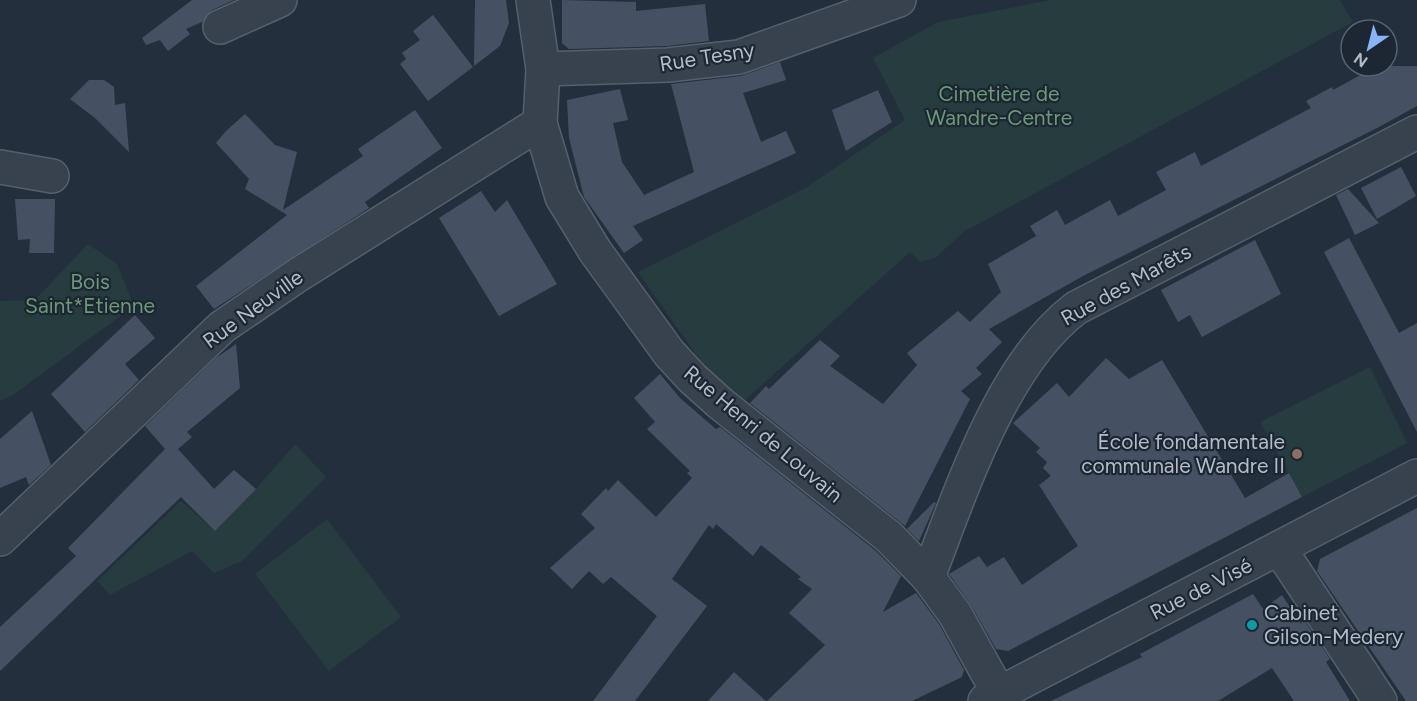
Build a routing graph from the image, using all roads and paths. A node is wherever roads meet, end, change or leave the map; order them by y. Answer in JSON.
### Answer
{"nodes":[{"id":1,"x":280,"y":0,"type":"edge"},
{"id":2,"x":533,"y":0,"type":"edge"},
{"id":3,"x":899,"y":0,"type":"edge"},
{"id":4,"x":220,"y":27,"type":"dead end"},
{"id":5,"x":543,"y":69,"type":"junction"},
{"id":6,"x":540,"y":123,"type":"junction"},
{"id":7,"x":1417,"y":132,"type":"edge"},
{"id":8,"x":0,"y":167,"type":"edge"},
{"id":9,"x":52,"y":176,"type":"dead end"},
{"id":10,"x":1417,"y":476,"type":"edge"},
{"id":11,"x":0,"y":538,"type":"edge"},
{"id":12,"x":1279,"y":548,"type":"junction"},
{"id":13,"x":928,"y":577,"type":"junction"},
{"id":14,"x":996,"y":698,"type":"edge"},
{"id":15,"x":1380,"y":701,"type":"edge"}],
"edges":[{"from":1,"to":4,"type":"street"},
{"from":2,"to":5,"type":"street","name":"Rue Henri de Louvain"},
{"from":3,"to":5,"type":"street","name":"Rue Tesny"},
{"from":5,"to":6,"type":"street","name":"Rue Henri de Louvain"},
{"from":6,"to":11,"type":"street","name":"Rue Neuville"},
{"from":6,"to":13,"type":"street","name":"Rue Henri de Louvain"},
{"from":7,"to":13,"type":"street","name":"Rue des Marêts"},
{"from":8,"to":9,"type":"street"},
{"from":10,"to":12,"type":"street","name":"Rue de Visé"},
{"from":12,"to":14,"type":"street","name":"Rue de Visé"},
{"from":12,"to":15,"type":"street"},
{"from":13,"to":14,"type":"street","name":"Rue Henri de Louvain"}]}
